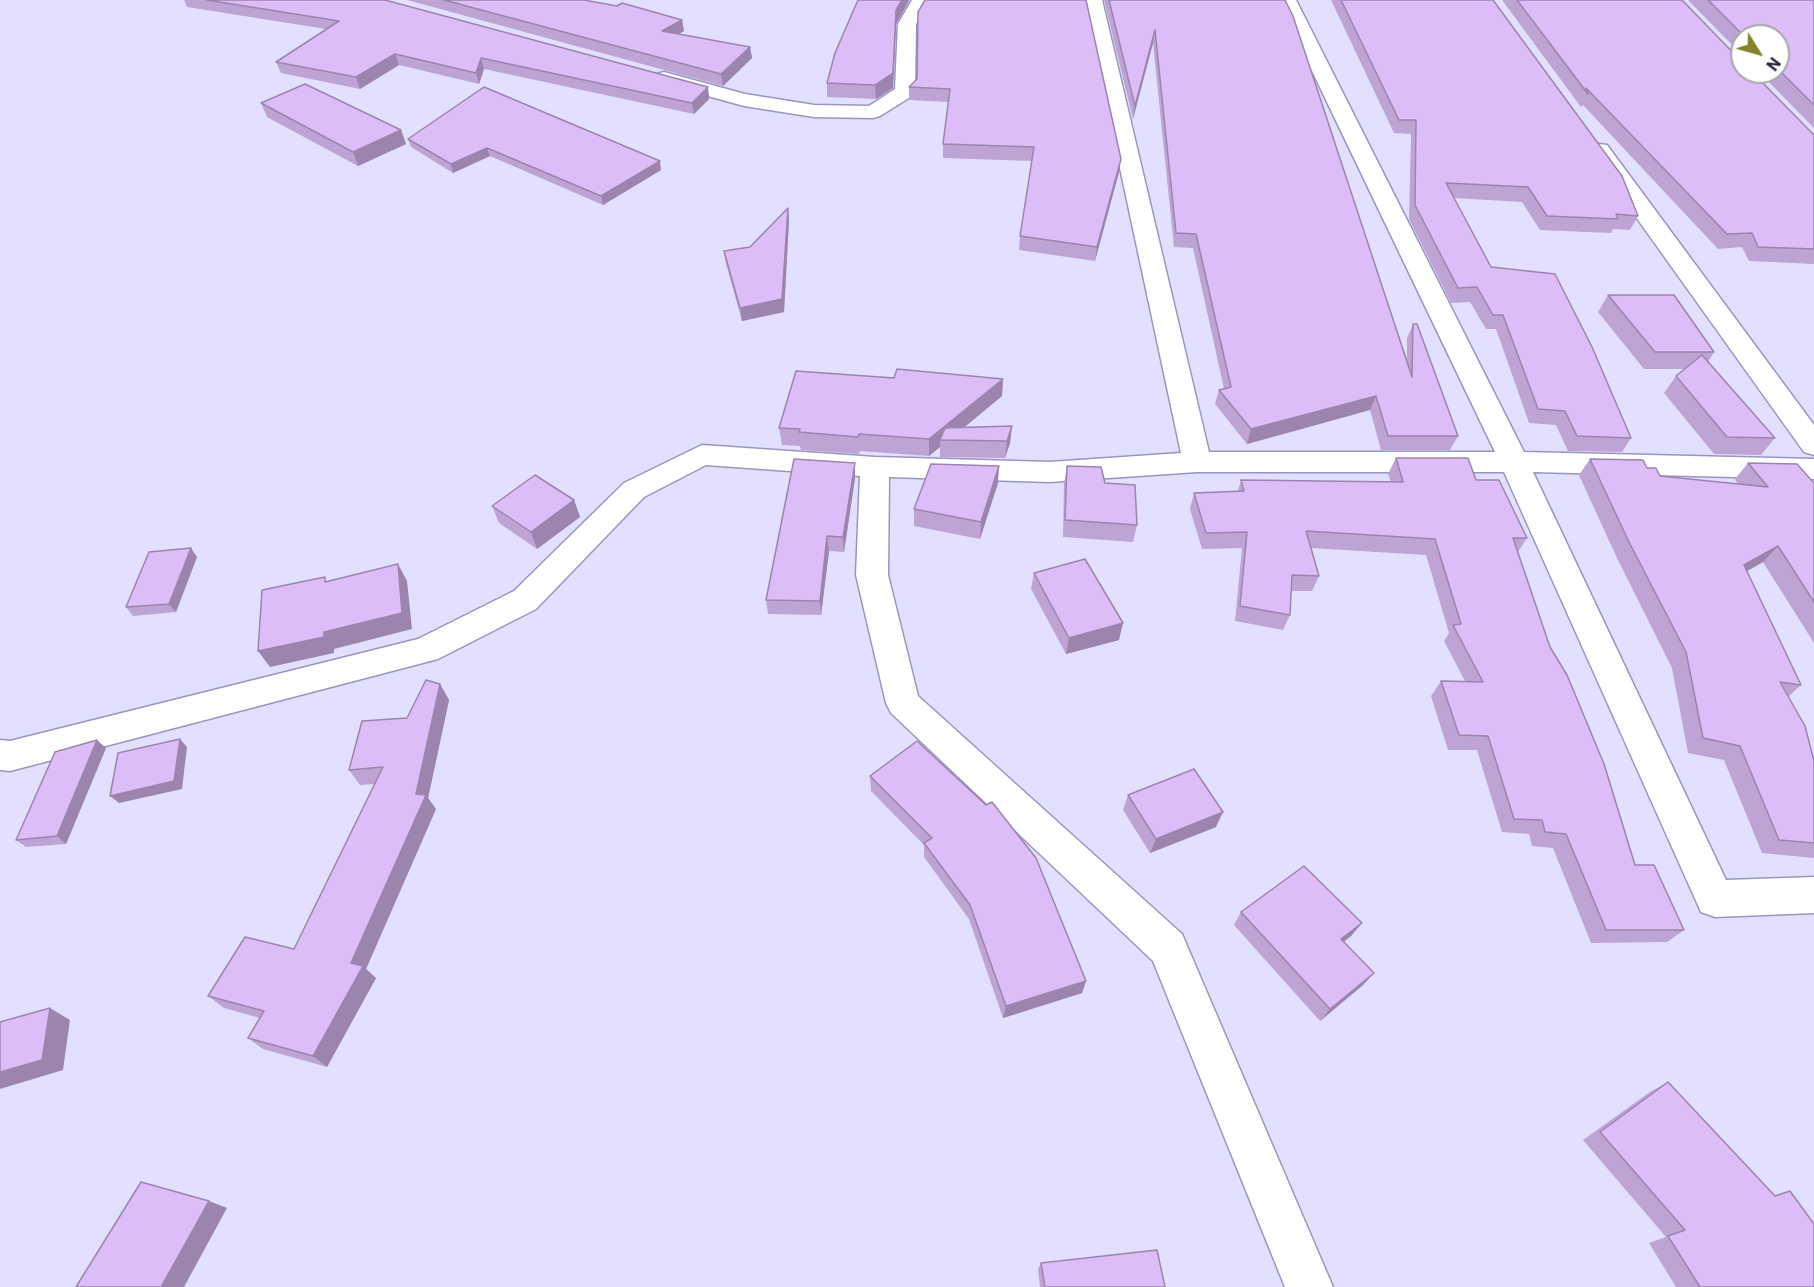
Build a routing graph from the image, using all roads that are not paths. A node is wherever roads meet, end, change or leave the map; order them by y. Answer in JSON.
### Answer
{"nodes":[{"id":1,"x":921,"y":0,"type":"edge"},
{"id":2,"x":1093,"y":0,"type":"edge"},
{"id":3,"x":1287,"y":0,"type":"edge"},
{"id":4,"x":641,"y":72,"type":"edge"},
{"id":5,"x":1588,"y":135,"type":"edge"},
{"id":6,"x":1814,"y":445,"type":"edge"},
{"id":7,"x":1197,"y":462,"type":"junction"},
{"id":8,"x":1514,"y":462,"type":"junction"},
{"id":9,"x":874,"y":467,"type":"junction"},
{"id":10,"x":1814,"y":469,"type":"edge"},
{"id":11,"x":0,"y":755,"type":"edge"},
{"id":12,"x":1814,"y":895,"type":"edge"},
{"id":13,"x":1309,"y":1287,"type":"edge"}],
"edges":[{"from":1,"to":4,"type":"street"},
{"from":2,"to":7,"type":"street"},
{"from":3,"to":8,"type":"street"},
{"from":5,"to":6,"type":"street"},
{"from":7,"to":8,"type":"street"},
{"from":7,"to":9,"type":"street"},
{"from":8,"to":10,"type":"street"},
{"from":8,"to":12,"type":"street"},
{"from":9,"to":11,"type":"street"},
{"from":9,"to":13,"type":"street"}]}
